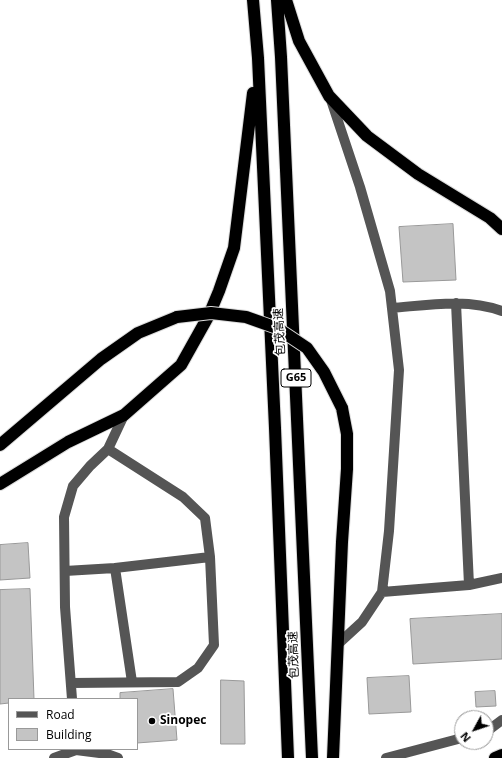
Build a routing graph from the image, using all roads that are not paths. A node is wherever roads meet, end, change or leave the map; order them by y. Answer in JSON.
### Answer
{"nodes":[{"id":1,"x":253,"y":0,"type":"edge"},
{"id":2,"x":276,"y":0,"type":"edge"},
{"id":3,"x":286,"y":0,"type":"edge"},
{"id":4,"x":258,"y":58,"type":"junction"},
{"id":5,"x":329,"y":96,"type":"junction"},
{"id":6,"x":502,"y":229,"type":"edge"},
{"id":7,"x":456,"y":303,"type":"junction"},
{"id":8,"x":392,"y":308,"type":"junction"},
{"id":9,"x":502,"y":311,"type":"edge"},
{"id":10,"x":124,"y":415,"type":"junction"},
{"id":11,"x":0,"y":445,"type":"edge"},
{"id":12,"x":108,"y":449,"type":"junction"},
{"id":13,"x":0,"y":484,"type":"edge"},
{"id":14,"x":210,"y":557,"type":"junction"},
{"id":15,"x":115,"y":568,"type":"junction"},
{"id":16,"x":65,"y":571,"type":"junction"},
{"id":17,"x":502,"y":578,"type":"edge"},
{"id":18,"x":469,"y":585,"type":"junction"},
{"id":19,"x":382,"y":592,"type":"junction"},
{"id":20,"x":338,"y":644,"type":"junction"},
{"id":21,"x":132,"y":682,"type":"junction"},
{"id":22,"x":71,"y":683,"type":"junction"},
{"id":23,"x":72,"y":698,"type":"edge"},
{"id":24,"x":502,"y":720,"type":"edge"},
{"id":25,"x":494,"y":727,"type":"edge"},
{"id":26,"x":454,"y":740,"type":"edge"},
{"id":27,"x":76,"y":752,"type":"edge"},
{"id":28,"x":333,"y":755,"type":"edge"},
{"id":29,"x":502,"y":755,"type":"edge"},
{"id":30,"x":288,"y":756,"type":"edge"},
{"id":31,"x":312,"y":757,"type":"edge"},
{"id":32,"x":54,"y":758,"type":"edge"},
{"id":33,"x":118,"y":758,"type":"edge"},
{"id":34,"x":386,"y":758,"type":"edge"},
{"id":35,"x":495,"y":758,"type":"edge"}],
"edges":[{"from":1,"to":4,"type":"highway","name":"包茂高速","number":"G65"},
{"from":2,"to":31,"type":"highway","name":"包茂高速","number":"G65"},
{"from":3,"to":5,"type":"highway"},
{"from":4,"to":10,"type":"highway"},
{"from":4,"to":30,"type":"highway","name":"包茂高速","number":"G65"},
{"from":5,"to":6,"type":"highway"},
{"from":5,"to":8,"type":"lane"},
{"from":7,"to":8,"type":"lane"},
{"from":7,"to":9,"type":"lane"},
{"from":7,"to":18,"type":"lane"},
{"from":8,"to":19,"type":"lane"},
{"from":10,"to":12,"type":"lane"},
{"from":10,"to":13,"type":"highway"},
{"from":11,"to":20,"type":"highway","bridge":true},
{"from":12,"to":14,"type":"lane"},
{"from":12,"to":16,"type":"lane"},
{"from":14,"to":15,"type":"lane"},
{"from":14,"to":21,"type":"lane"},
{"from":15,"to":16,"type":"lane"},
{"from":15,"to":21,"type":"lane"},
{"from":16,"to":22,"type":"lane"},
{"from":17,"to":18,"type":"lane"},
{"from":18,"to":19,"type":"lane"},
{"from":19,"to":20,"type":"lane"},
{"from":20,"to":28,"type":"highway"},
{"from":21,"to":22,"type":"lane"},
{"from":22,"to":23,"type":"lane"},
{"from":24,"to":25,"type":"lane"},
{"from":26,"to":34,"type":"lane"},
{"from":27,"to":32,"type":"lane"},
{"from":27,"to":33,"type":"lane"},
{"from":29,"to":35,"type":"highway"}]}
